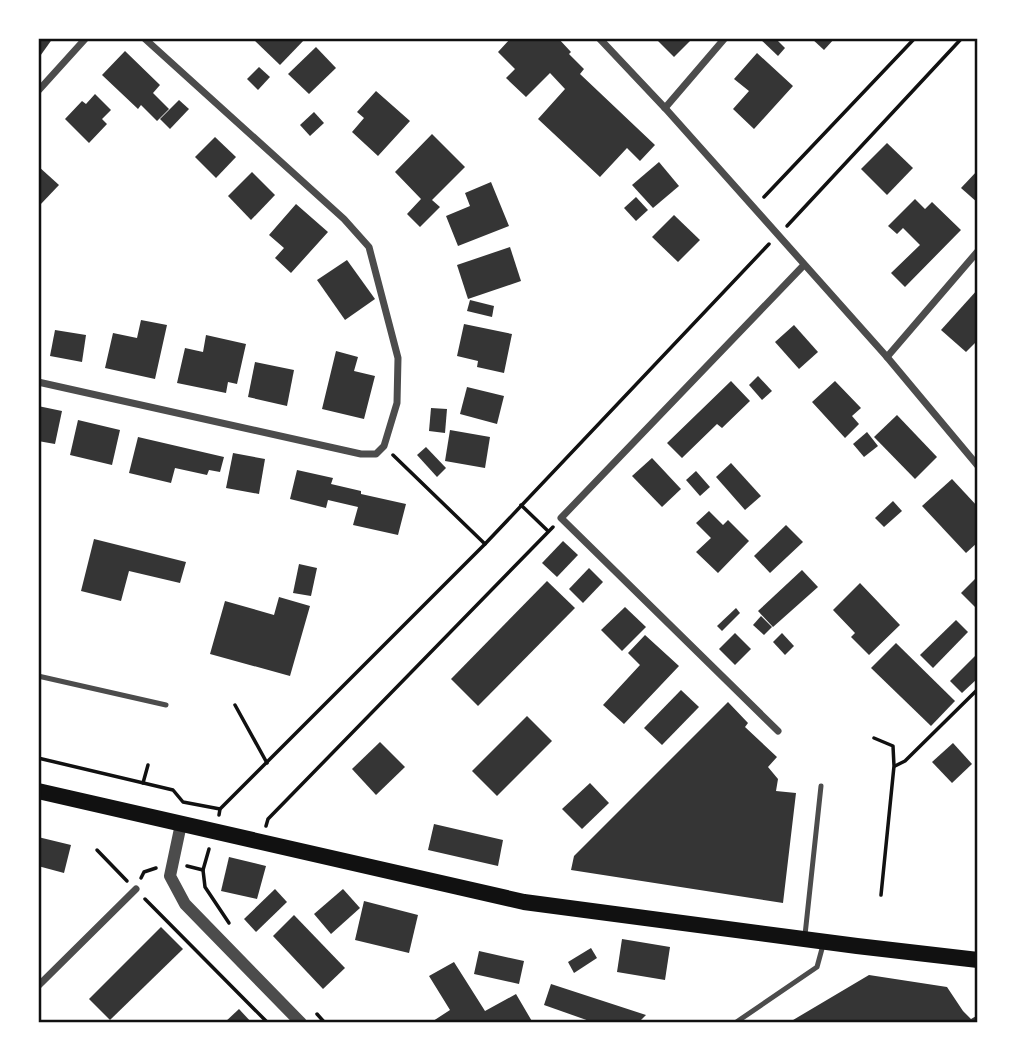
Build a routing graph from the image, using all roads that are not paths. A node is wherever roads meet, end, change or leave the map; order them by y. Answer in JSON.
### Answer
{"nodes":[{"id":1,"x":86,"y":38,"type":"edge"},
{"id":2,"x":144,"y":38,"type":"edge"},
{"id":3,"x":598,"y":38,"type":"edge"},
{"id":4,"x":725,"y":38,"type":"edge"},
{"id":5,"x":38,"y":91,"type":"edge"},
{"id":6,"x":665,"y":108,"type":"junction"},
{"id":7,"x":978,"y":251,"type":"edge"},
{"id":8,"x":803,"y":266,"type":"junction"},
{"id":9,"x":887,"y":357,"type":"junction"},
{"id":10,"x":38,"y":382,"type":"edge"},
{"id":11,"x":978,"y":466,"type":"edge"},
{"id":12,"x":38,"y":676,"type":"edge"},
{"id":13,"x":166,"y":705,"type":"dead end"},
{"id":14,"x":778,"y":731,"type":"dead end"},
{"id":15,"x":821,"y":786,"type":"dead end"},
{"id":16,"x":38,"y":791,"type":"edge"},
{"id":17,"x":181,"y":824,"type":"junction"},
{"id":18,"x":135,"y":889,"type":"road end"},
{"id":19,"x":805,"y":939,"type":"junction"},
{"id":20,"x":824,"y":942,"type":"junction"},
{"id":21,"x":978,"y":960,"type":"edge"},
{"id":22,"x":38,"y":986,"type":"edge"},
{"id":23,"x":301,"y":1023,"type":"edge"},
{"id":24,"x":735,"y":1023,"type":"edge"}],
"edges":[{"from":1,"to":5,"type":"street"},
{"from":2,"to":10,"type":"street"},
{"from":3,"to":6,"type":"street"},
{"from":4,"to":6,"type":"street"},
{"from":6,"to":8,"type":"street"},
{"from":7,"to":9,"type":"street"},
{"from":8,"to":9,"type":"street"},
{"from":8,"to":14,"type":"street"},
{"from":9,"to":11,"type":"street"},
{"from":12,"to":13,"type":"lane"},
{"from":15,"to":19,"type":"lane"},
{"from":16,"to":17,"type":"main road"},
{"from":17,"to":19,"type":"main road"},
{"from":17,"to":23,"type":"street"},
{"from":18,"to":22,"type":"street"},
{"from":19,"to":20,"type":"main road"},
{"from":20,"to":21,"type":"main road"},
{"from":20,"to":24,"type":"lane"}]}
